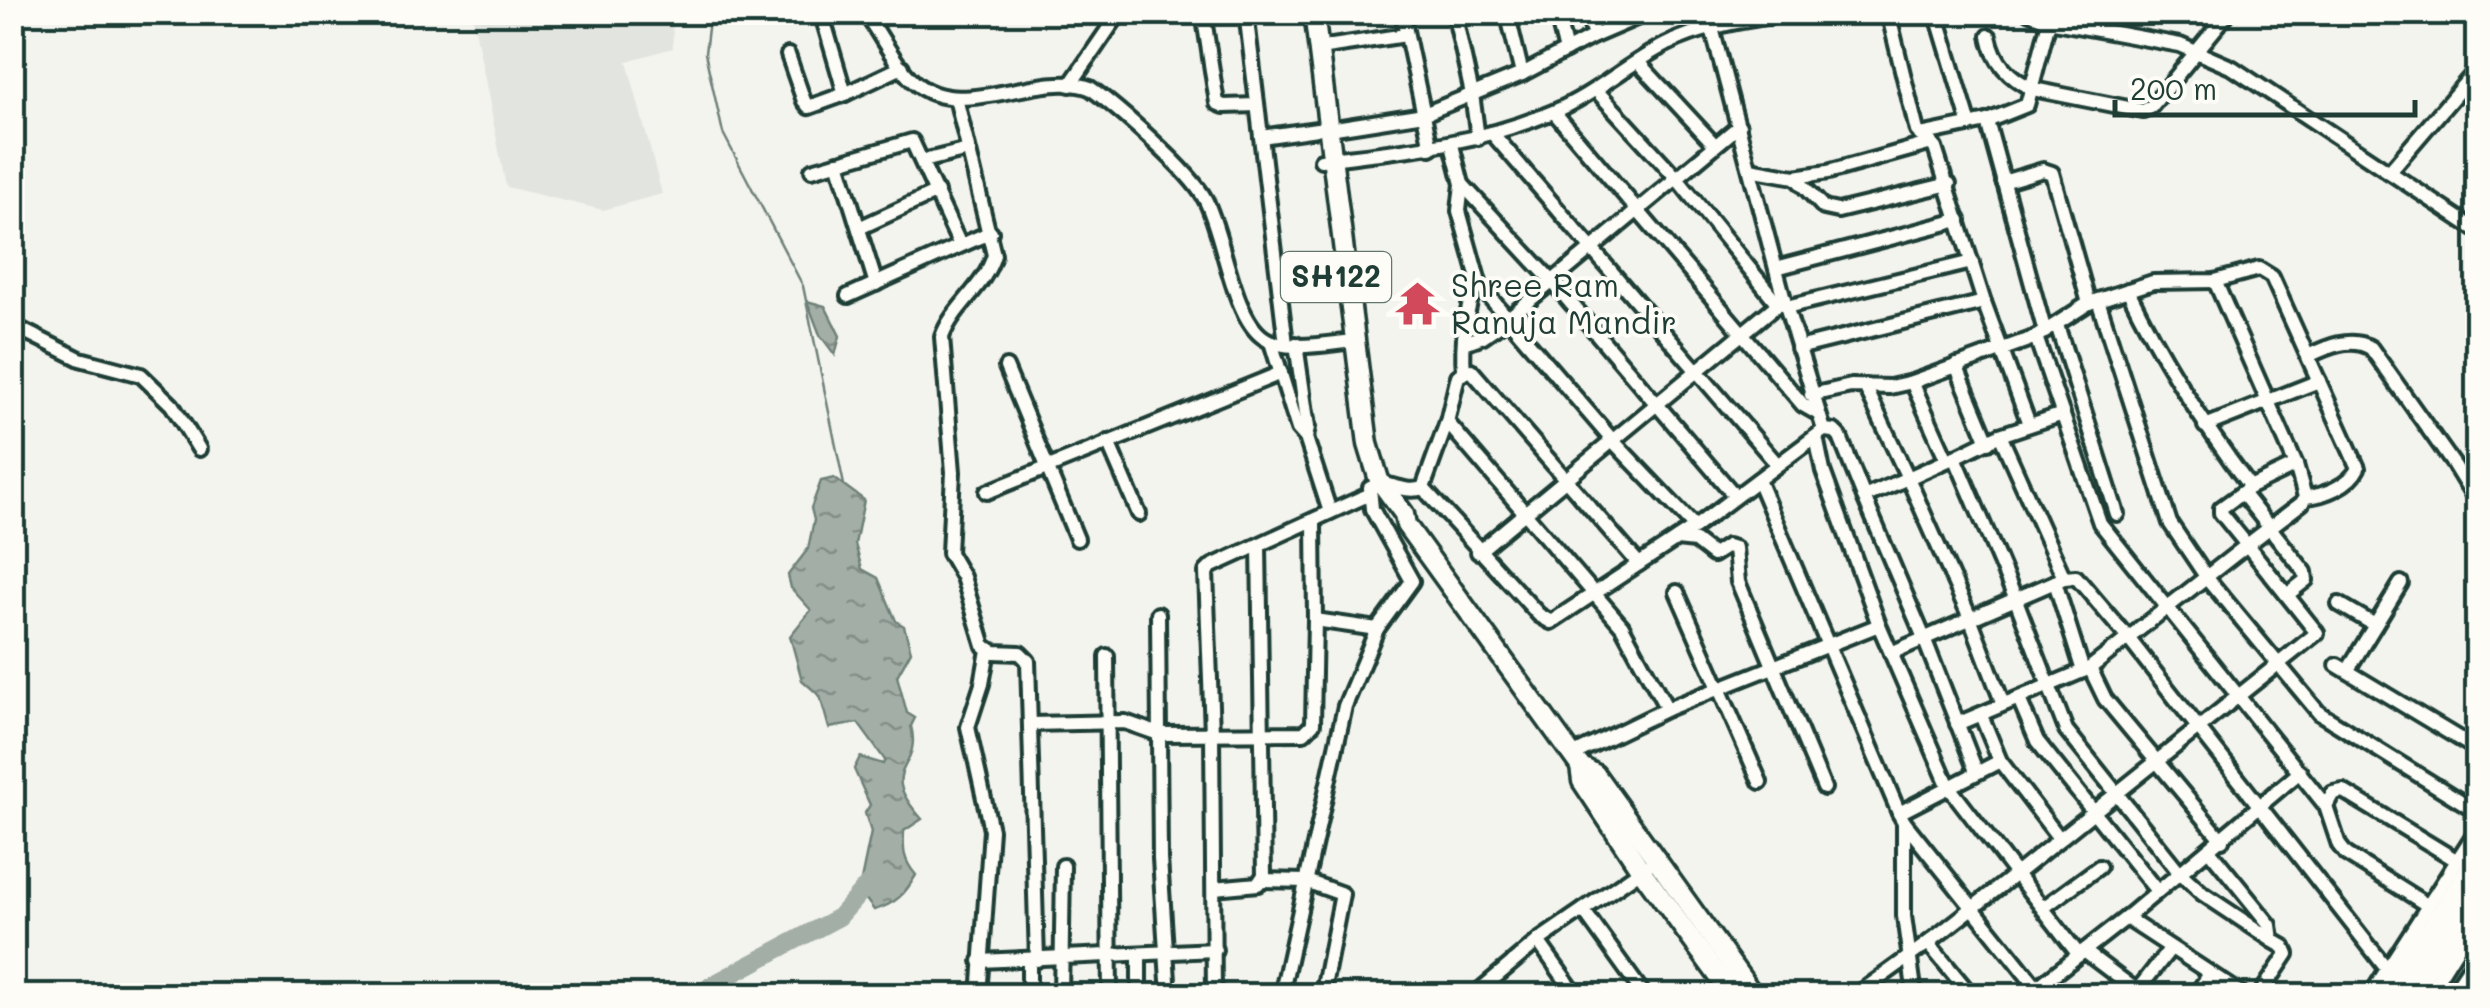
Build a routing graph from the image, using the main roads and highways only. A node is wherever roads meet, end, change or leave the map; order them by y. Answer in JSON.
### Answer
{"nodes":[{"id":1,"x":1302,"y":12,"type":"edge"},
{"id":2,"x":1314,"y":12,"type":"edge"},
{"id":3,"x":1323,"y":129,"type":"junction"},
{"id":4,"x":2467,"y":858,"type":"edge"},
{"id":5,"x":1649,"y":864,"type":"junction"},
{"id":6,"x":2478,"y":888,"type":"edge"},
{"id":7,"x":1733,"y":996,"type":"edge"},
{"id":8,"x":1754,"y":996,"type":"edge"},
{"id":9,"x":2388,"y":996,"type":"edge"},
{"id":10,"x":2408,"y":996,"type":"edge"}],
"edges":[{"from":1,"to":3,"type":"main road","number":"SH122"},
{"from":2,"to":3,"type":"main road","number":"SH122"},
{"from":3,"to":5,"type":"main road","number":"SH122"},
{"from":4,"to":9,"type":"highway"},
{"from":5,"to":7,"type":"main road","number":"SH122"},
{"from":5,"to":8,"type":"main road","number":"SH122"},
{"from":6,"to":10,"type":"highway"}]}
